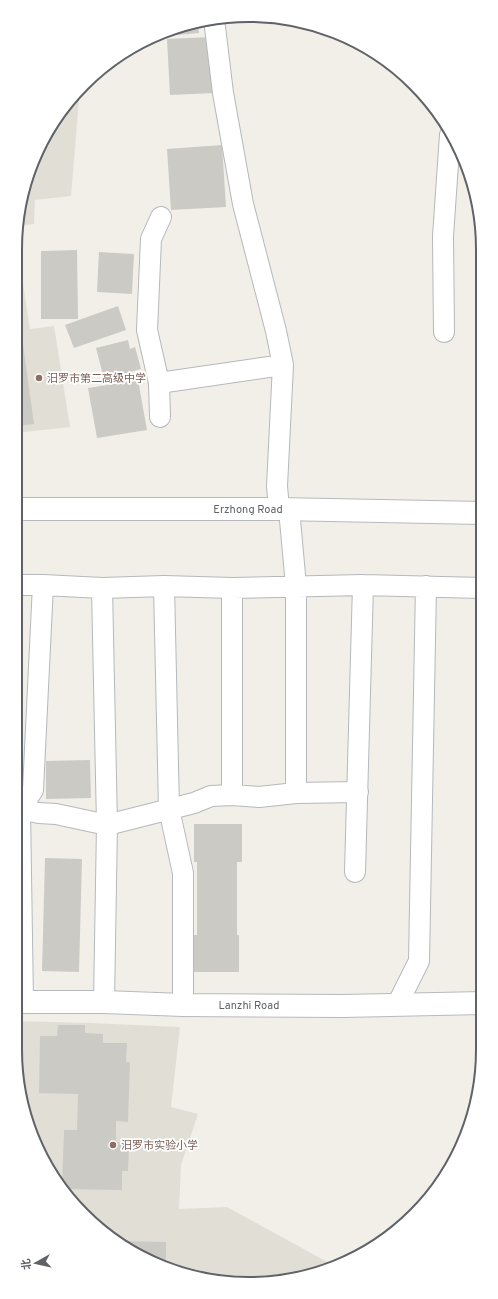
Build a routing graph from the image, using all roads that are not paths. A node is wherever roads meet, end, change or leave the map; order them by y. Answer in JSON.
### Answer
{"nodes":[{"id":1,"x":215,"y":25,"type":"edge"},
{"id":2,"x":449,"y":142,"type":"edge"},
{"id":3,"x":161,"y":217,"type":"dead end"},
{"id":4,"x":444,"y":332,"type":"dead end"},
{"id":5,"x":283,"y":365,"type":"junction"},
{"id":6,"x":159,"y":383,"type":"junction"},
{"id":7,"x":160,"y":417,"type":"dead end"},
{"id":8,"x":22,"y":509,"type":"edge"},
{"id":9,"x":284,"y":509,"type":"junction"},
{"id":10,"x":476,"y":514,"type":"edge"},
{"id":11,"x":22,"y":585,"type":"edge"},
{"id":12,"x":43,"y":585,"type":"junction"},
{"id":13,"x":164,"y":586,"type":"junction"},
{"id":14,"x":296,"y":586,"type":"junction"},
{"id":15,"x":363,"y":586,"type":"junction"},
{"id":16,"x":426,"y":586,"type":"junction"},
{"id":17,"x":102,"y":588,"type":"junction"},
{"id":18,"x":232,"y":588,"type":"junction"},
{"id":19,"x":476,"y":588,"type":"edge"},
{"id":20,"x":358,"y":792,"type":"junction"},
{"id":21,"x":296,"y":793,"type":"junction"},
{"id":22,"x":232,"y":795,"type":"junction"},
{"id":23,"x":22,"y":801,"type":"edge"},
{"id":24,"x":22,"y":808,"type":"edge"},
{"id":25,"x":169,"y":809,"type":"junction"},
{"id":26,"x":108,"y":825,"type":"junction"},
{"id":27,"x":355,"y":872,"type":"dead end"},
{"id":28,"x":22,"y":1002,"type":"edge"},
{"id":29,"x":104,"y":1002,"type":"junction"},
{"id":30,"x":476,"y":1003,"type":"edge"},
{"id":31,"x":183,"y":1005,"type":"junction"},
{"id":32,"x":397,"y":1005,"type":"junction"}],
"edges":[{"from":1,"to":5,"type":"street"},
{"from":2,"to":4,"type":"street"},
{"from":3,"to":6,"type":"street"},
{"from":5,"to":6,"type":"street"},
{"from":5,"to":9,"type":"street"},
{"from":6,"to":7,"type":"street"},
{"from":8,"to":9,"type":"street","name":"Erzhong Road"},
{"from":9,"to":10,"type":"street","name":"Erzhong Road"},
{"from":9,"to":14,"type":"street"},
{"from":11,"to":12,"type":"street"},
{"from":12,"to":17,"type":"street"},
{"from":12,"to":23,"type":"street"},
{"from":13,"to":17,"type":"street"},
{"from":13,"to":18,"type":"street"},
{"from":13,"to":25,"type":"street"},
{"from":14,"to":15,"type":"street"},
{"from":14,"to":18,"type":"street"},
{"from":14,"to":21,"type":"street"},
{"from":15,"to":16,"type":"street"},
{"from":15,"to":20,"type":"street"},
{"from":16,"to":19,"type":"street"},
{"from":16,"to":32,"type":"street"},
{"from":17,"to":26,"type":"street"},
{"from":18,"to":22,"type":"street"},
{"from":20,"to":21,"type":"street"},
{"from":20,"to":27,"type":"street"},
{"from":21,"to":22,"type":"street"},
{"from":22,"to":25,"type":"street"},
{"from":24,"to":26,"type":"street"},
{"from":25,"to":26,"type":"street"},
{"from":25,"to":31,"type":"street"},
{"from":26,"to":29,"type":"street"},
{"from":28,"to":29,"type":"street","name":"Lanzhi Road"},
{"from":29,"to":31,"type":"street","name":"Lanzhi Road"},
{"from":30,"to":32,"type":"street","name":"Lanzhi Road"},
{"from":31,"to":32,"type":"street","name":"Lanzhi Road"}]}
